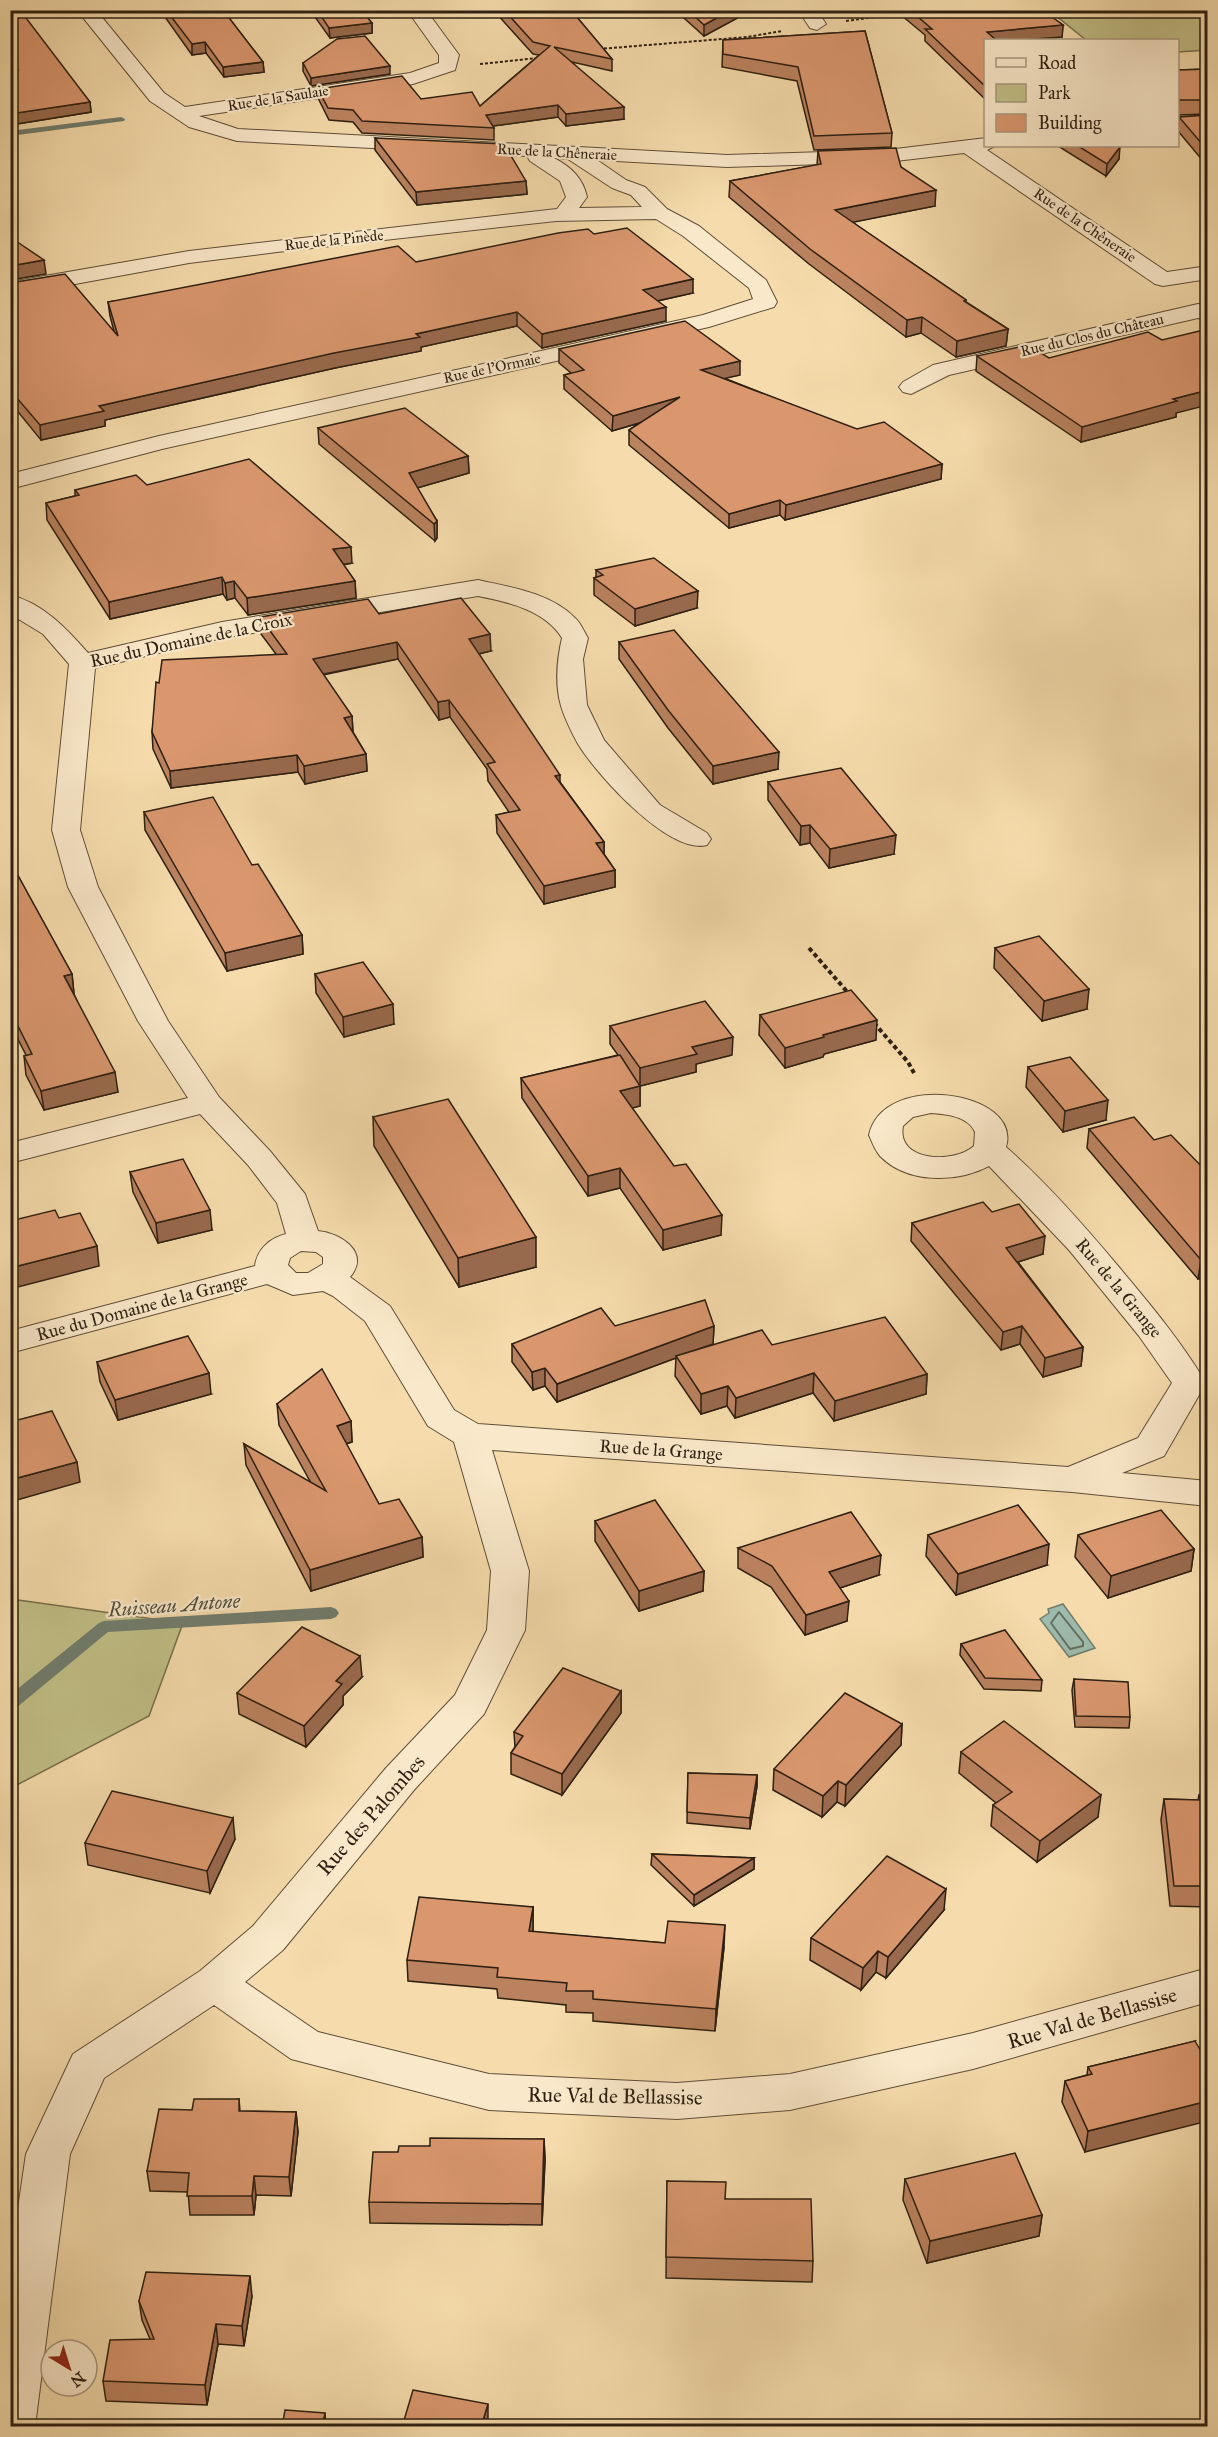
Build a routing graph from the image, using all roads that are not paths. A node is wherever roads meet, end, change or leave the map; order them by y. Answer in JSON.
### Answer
{"nodes":[{"id":1,"x":86,"y":10,"type":"edge"},
{"id":2,"x":416,"y":10,"type":"edge"},
{"id":3,"x":182,"y":113,"type":"junction"},
{"id":4,"x":977,"y":146,"type":"edge"},
{"id":5,"x":524,"y":150,"type":"junction"},
{"id":6,"x":573,"y":153,"type":"junction"},
{"id":7,"x":662,"y":158,"type":"junction"},
{"id":8,"x":638,"y":191,"type":"junction"},
{"id":9,"x":660,"y":213,"type":"junction"},
{"id":10,"x":563,"y":215,"type":"junction"},
{"id":11,"x":1208,"y":272,"type":"edge"},
{"id":12,"x":1163,"y":279,"type":"junction"},
{"id":13,"x":10,"y":289,"type":"edge"},
{"id":14,"x":1202,"y":311,"type":"edge"},
{"id":15,"x":911,"y":387,"type":"dead end"},
{"id":16,"x":10,"y":482,"type":"edge"},
{"id":17,"x":10,"y":603,"type":"edge"},
{"id":18,"x":82,"y":663,"type":"junction"},
{"id":19,"x":698,"y":839,"type":"dead end"},
{"id":20,"x":207,"y":1103,"type":"junction"},
{"id":21,"x":989,"y":1149,"type":"junction"},
{"id":22,"x":10,"y":1154,"type":"edge"},
{"id":23,"x":304,"y":1240,"type":"junction"},
{"id":24,"x":273,"y":1272,"type":"junction"},
{"id":25,"x":326,"y":1280,"type":"junction"},
{"id":26,"x":10,"y":1342,"type":"edge"},
{"id":27,"x":1198,"y":1388,"type":"edge"},
{"id":28,"x":470,"y":1436,"type":"junction"},
{"id":29,"x":1071,"y":1480,"type":"junction"},
{"id":30,"x":1208,"y":1494,"type":"edge"},
{"id":31,"x":215,"y":1983,"type":"junction"},
{"id":32,"x":1208,"y":1985,"type":"edge"},
{"id":33,"x":11,"y":2427,"type":"edge"}],
"edges":[{"from":1,"to":3,"type":"street","name":"Rue de la Chêneraie"},
{"from":2,"to":3,"type":"street","name":"Rue de la Saulaie"},
{"from":3,"to":5,"type":"street","name":"Rue de la Chêneraie"},
{"from":4,"to":7,"type":"street","name":"Rue de la Chêneraie"},
{"from":4,"to":12,"type":"street","name":"Rue de la Chêneraie"},
{"from":5,"to":6,"type":"street","name":"Rue de la Chêneraie"},
{"from":5,"to":10,"type":"street"},
{"from":6,"to":7,"type":"street","name":"Rue de la Chêneraie"},
{"from":6,"to":8,"type":"street"},
{"from":7,"to":8,"type":"street"},
{"from":8,"to":9,"type":"street","name":"Rue de l'Ormaie"},
{"from":9,"to":10,"type":"street","name":"Rue de la Pinède"},
{"from":9,"to":16,"type":"street","name":"Rue de l'Ormaie"},
{"from":10,"to":13,"type":"street","name":"Rue de la Pinède"},
{"from":11,"to":12,"type":"street"},
{"from":12,"to":14,"type":"street","name":"Rue de la Chêneraie"},
{"from":14,"to":15,"type":"street","name":"Rue du Clos du Château"},
{"from":17,"to":18,"type":"street"},
{"from":18,"to":19,"type":"street","name":"Rue du Domaine de la Croix"},
{"from":18,"to":20,"type":"street","name":"Rue du Domaine de la Croix"},
{"from":20,"to":22,"type":"street"},
{"from":20,"to":23,"type":"street"},
{"from":21,"to":21,"type":"street"},
{"from":21,"to":27,"type":"street","name":"Rue de la Grange"},
{"from":23,"to":24,"type":"street"},
{"from":23,"to":25,"type":"street"},
{"from":24,"to":25,"type":"street"},
{"from":24,"to":26,"type":"street","name":"Rue du Domaine de la Grange"},
{"from":25,"to":28,"type":"street","name":"Rue de la Grange"},
{"from":27,"to":29,"type":"street","name":"Rue de la Grange"},
{"from":28,"to":29,"type":"street","name":"Rue de la Grange"},
{"from":28,"to":31,"type":"street","name":"Rue des Palombes"},
{"from":29,"to":30,"type":"street","name":"Rue de la Grange"},
{"from":31,"to":32,"type":"street","name":"Rue Val de Bellassise"},
{"from":31,"to":33,"type":"street","name":"Rue des Palombes"}]}
